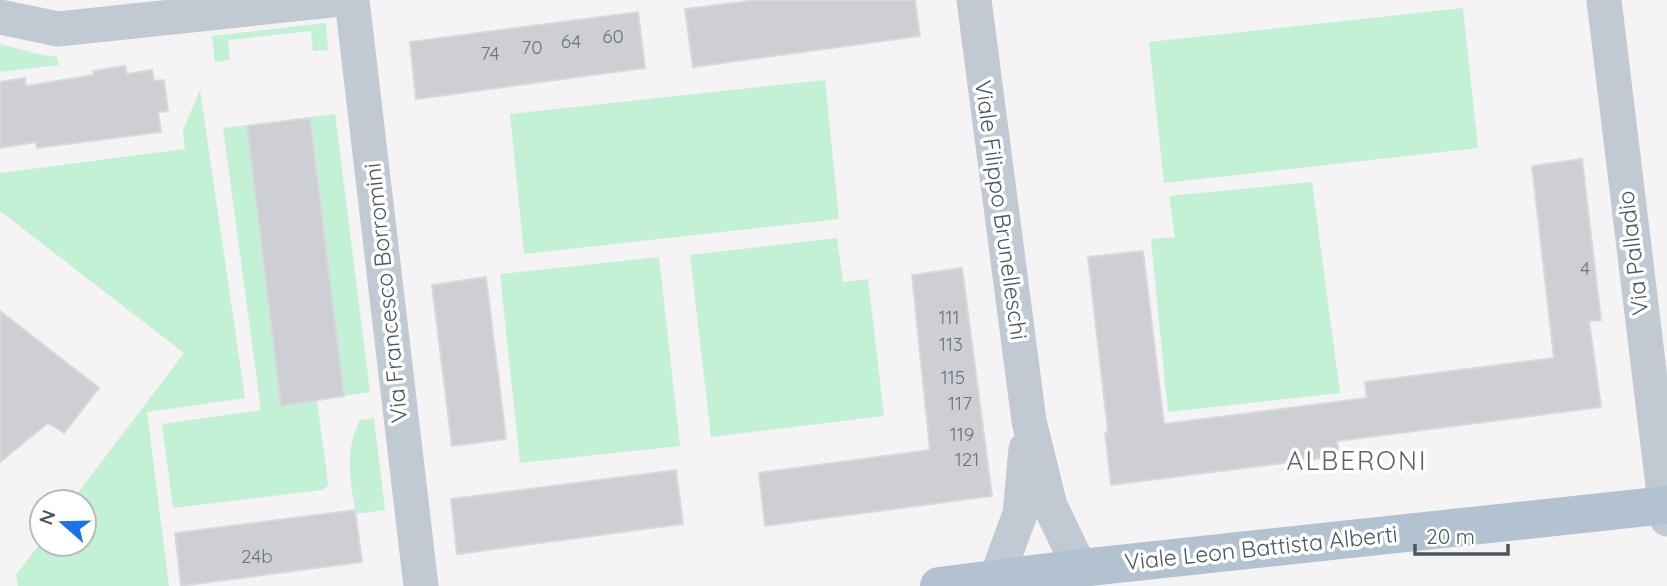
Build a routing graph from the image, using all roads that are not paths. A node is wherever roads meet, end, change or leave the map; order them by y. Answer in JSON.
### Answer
{"nodes":[{"id":1,"x":331,"y":0,"type":"edge"},
{"id":2,"x":352,"y":0,"type":"edge"},
{"id":3,"x":974,"y":0,"type":"edge"},
{"id":4,"x":1604,"y":0,"type":"edge"},
{"id":5,"x":0,"y":17,"type":"edge"},
{"id":6,"x":1029,"y":421,"type":"junction"},
{"id":7,"x":1666,"y":510,"type":"edge"},
{"id":8,"x":1080,"y":568,"type":"junction"},
{"id":9,"x":996,"y":579,"type":"junction"},
{"id":10,"x":421,"y":586,"type":"edge"},
{"id":11,"x":939,"y":586,"type":"edge"}],
"edges":[{"from":1,"to":5,"type":"street"},
{"from":2,"to":10,"type":"street","name":"Via Francesco Borromini"},
{"from":3,"to":6,"type":"street","name":"Viale Filippo Brunelleschi"},
{"from":4,"to":7,"type":"street","name":"Via Palladio"},
{"from":6,"to":8,"type":"street","name":"Viale Filippo Brunelleschi"},
{"from":6,"to":9,"type":"street","name":"Viale Filippo Brunelleschi"},
{"from":7,"to":8,"type":"main road","name":"Viale Leon Battista Alberti"},
{"from":8,"to":9,"type":"main road","name":"Viale Leon Battista Alberti"},
{"from":9,"to":11,"type":"main road","name":"Viale Leon Battista Alberti"}]}
